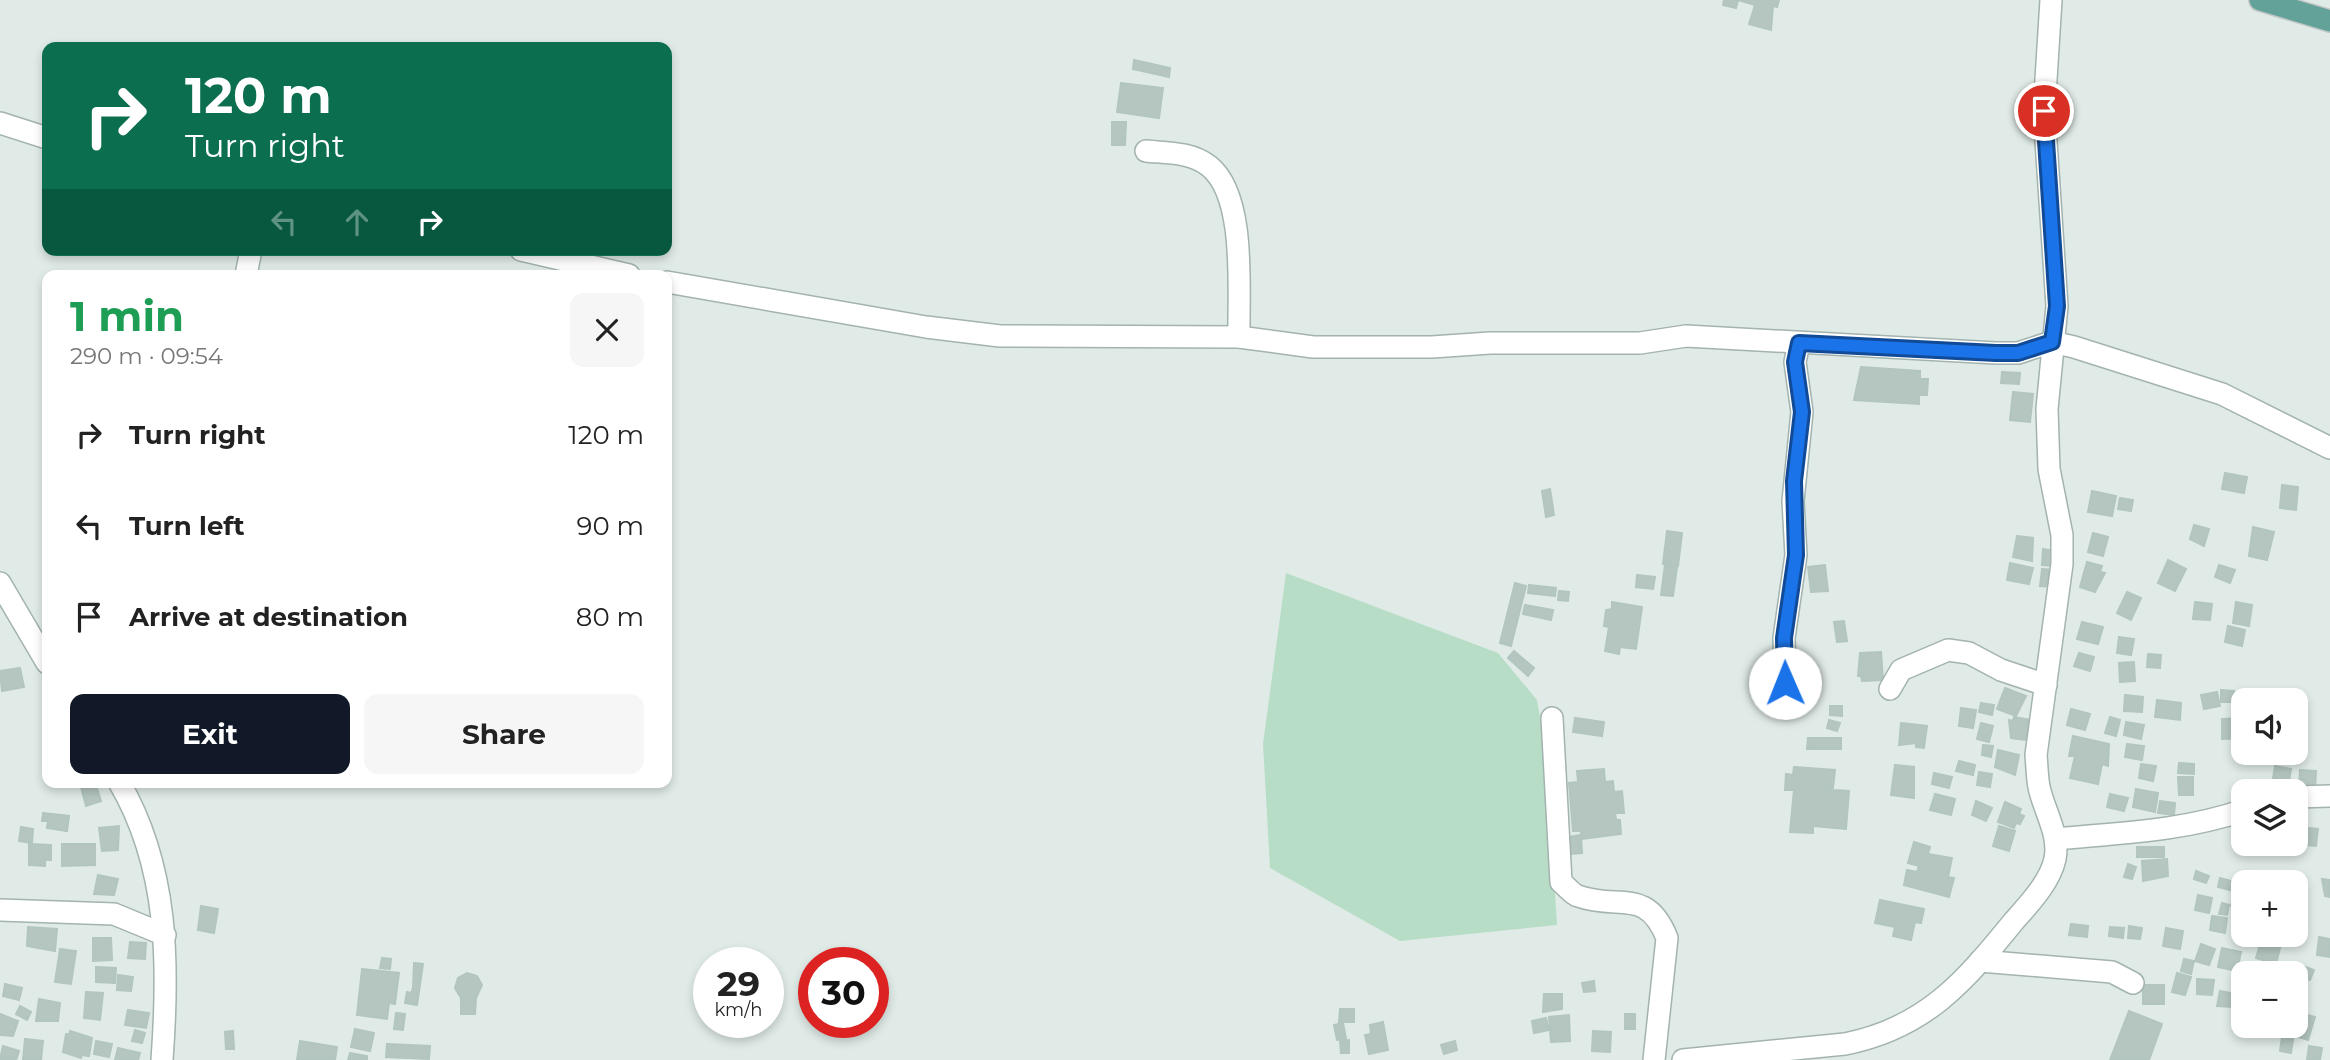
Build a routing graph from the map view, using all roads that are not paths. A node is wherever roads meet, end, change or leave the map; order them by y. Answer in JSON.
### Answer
{"nodes":[{"id":1,"x":2051,"y":0,"type":"edge"},
{"id":2,"x":2260,"y":0,"type":"edge"},
{"id":3,"x":2330,"y":21,"type":"edge"},
{"id":4,"x":0,"y":123,"type":"edge"},
{"id":5,"x":42,"y":136,"type":"edge"},
{"id":6,"x":1146,"y":151,"type":"dead end"},
{"id":7,"x":546,"y":256,"type":"edge"},
{"id":8,"x":607,"y":270,"type":"edge"},
{"id":9,"x":672,"y":283,"type":"edge"},
{"id":10,"x":1239,"y":337,"type":"junction"},
{"id":11,"x":2052,"y":342,"type":"junction"},
{"id":12,"x":1799,"y":343,"type":"junction"},
{"id":13,"x":2330,"y":448,"type":"edge"},
{"id":14,"x":0,"y":583,"type":"edge"},
{"id":15,"x":42,"y":654,"type":"edge"},
{"id":16,"x":1785,"y":683,"type":"dead end"},
{"id":17,"x":2046,"y":685,"type":"junction"},
{"id":18,"x":1890,"y":689,"type":"dead end"},
{"id":19,"x":1552,"y":718,"type":"dead end"},
{"id":20,"x":121,"y":788,"type":"edge"},
{"id":21,"x":2330,"y":796,"type":"edge"},
{"id":22,"x":2308,"y":797,"type":"edge"},
{"id":23,"x":2231,"y":815,"type":"edge"},
{"id":24,"x":2056,"y":839,"type":"junction"},
{"id":25,"x":0,"y":910,"type":"edge"},
{"id":26,"x":165,"y":935,"type":"junction"},
{"id":27,"x":1980,"y":961,"type":"junction"},
{"id":28,"x":2133,"y":983,"type":"dead end"},
{"id":29,"x":162,"y":1060,"type":"edge"},
{"id":30,"x":1654,"y":1060,"type":"edge"},
{"id":31,"x":1683,"y":1060,"type":"edge"}],
"edges":[{"from":1,"to":11,"type":"street"},
{"from":2,"to":3,"type":"main road"},
{"from":4,"to":5,"type":"street"},
{"from":6,"to":10,"type":"street"},
{"from":7,"to":8,"type":"street"},
{"from":9,"to":10,"type":"street"},
{"from":10,"to":12,"type":"street"},
{"from":11,"to":12,"type":"street"},
{"from":11,"to":13,"type":"street"},
{"from":11,"to":17,"type":"street"},
{"from":12,"to":16,"type":"street"},
{"from":14,"to":15,"type":"street"},
{"from":17,"to":18,"type":"street"},
{"from":17,"to":24,"type":"street"},
{"from":19,"to":30,"type":"street"},
{"from":20,"to":26,"type":"street"},
{"from":21,"to":22,"type":"street"},
{"from":23,"to":24,"type":"street"},
{"from":24,"to":27,"type":"street"},
{"from":25,"to":26,"type":"street"},
{"from":26,"to":29,"type":"street"},
{"from":27,"to":28,"type":"street"},
{"from":27,"to":31,"type":"street"}]}
